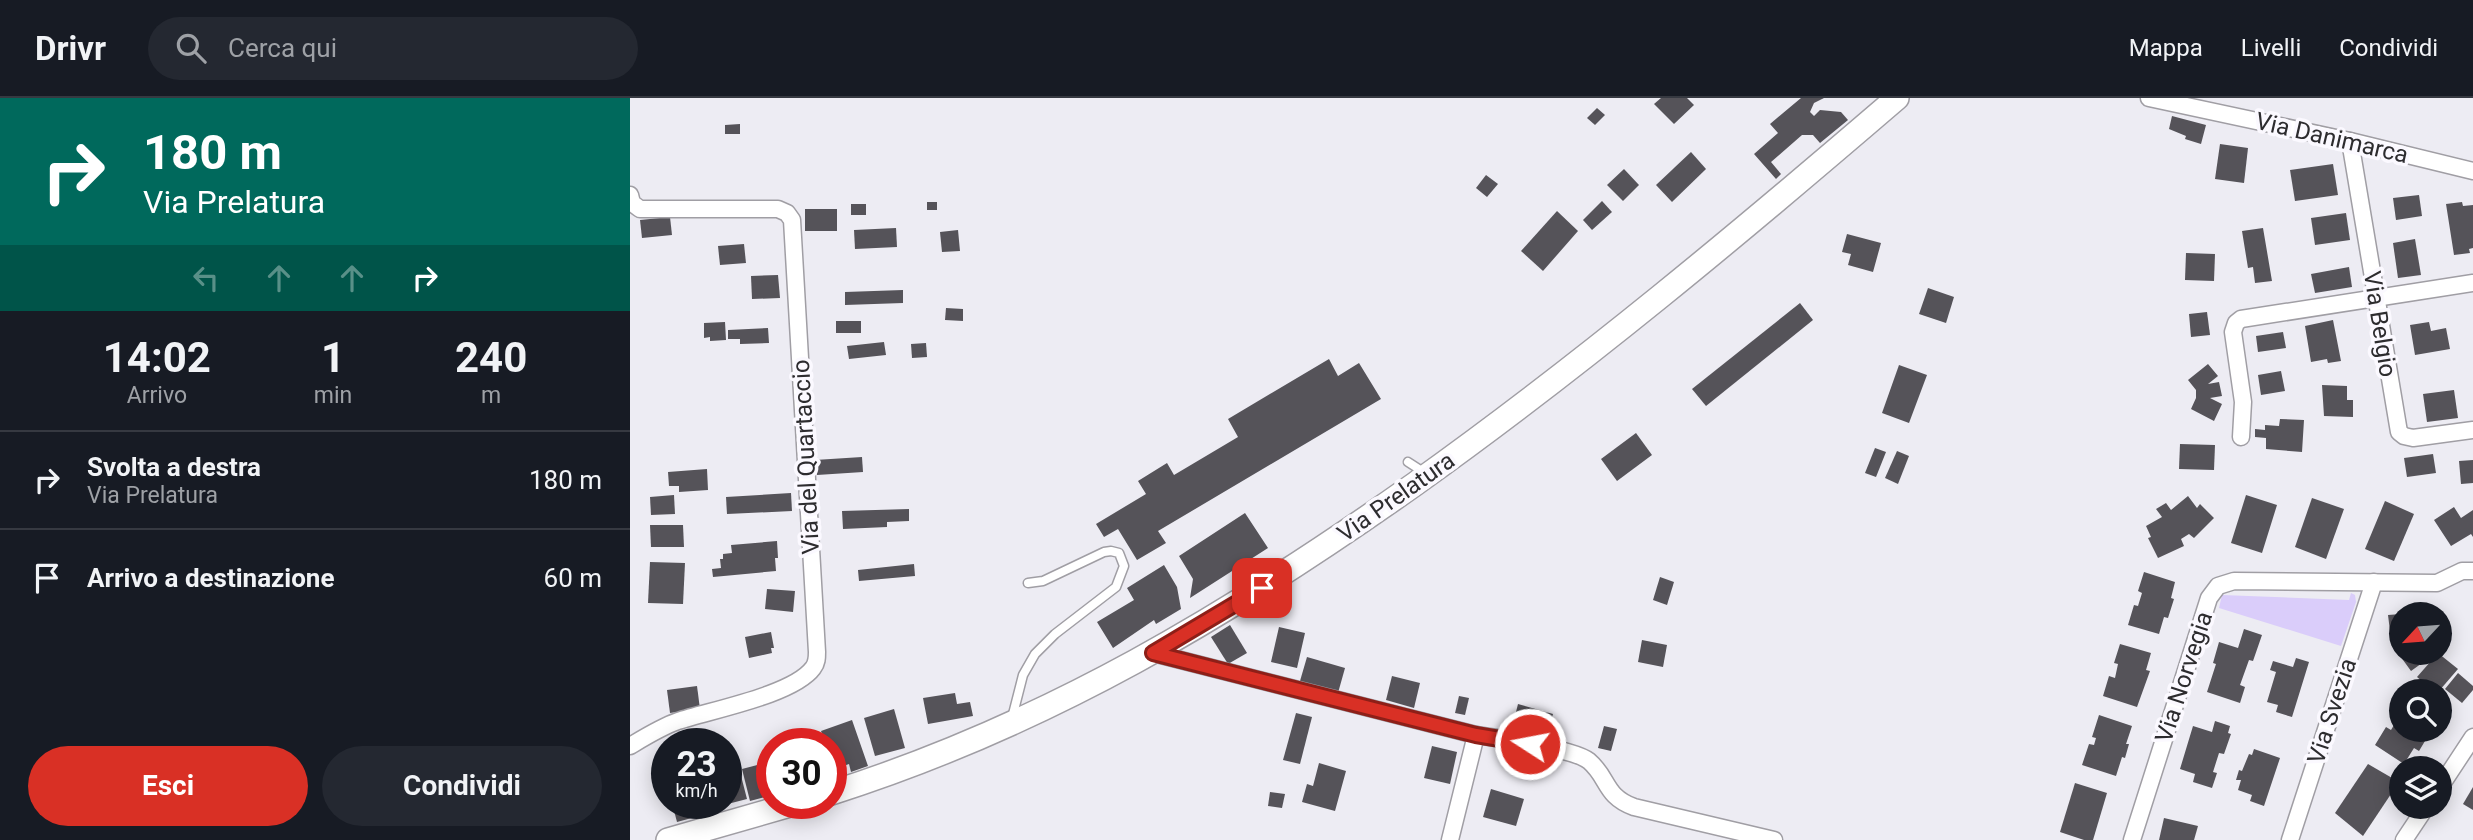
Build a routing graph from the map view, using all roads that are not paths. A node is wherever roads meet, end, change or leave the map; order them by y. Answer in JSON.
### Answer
{"nodes":[{"id":1,"x":1897,"y":98,"type":"edge"},
{"id":2,"x":2149,"y":98,"type":"edge"},
{"id":3,"x":2350,"y":141,"type":"junction"},
{"id":4,"x":2473,"y":171,"type":"edge"},
{"id":5,"x":630,"y":195,"type":"edge"},
{"id":6,"x":2473,"y":283,"type":"edge"},
{"id":7,"x":2376,"y":297,"type":"junction"},
{"id":8,"x":2473,"y":430,"type":"edge"},
{"id":9,"x":2241,"y":437,"type":"dead end"},
{"id":10,"x":1408,"y":462,"type":"dead end"},
{"id":11,"x":1427,"y":475,"type":"junction"},
{"id":12,"x":2473,"y":571,"type":"edge"},
{"id":13,"x":2374,"y":582,"type":"junction"},
{"id":14,"x":1028,"y":583,"type":"dead end"},
{"id":15,"x":1153,"y":653,"type":"junction"},
{"id":16,"x":1011,"y":725,"type":"junction"},
{"id":17,"x":1476,"y":735,"type":"junction"},
{"id":18,"x":2473,"y":737,"type":"edge"},
{"id":19,"x":630,"y":746,"type":"edge"},
{"id":20,"x":2452,"y":769,"type":"edge"},
{"id":21,"x":847,"y":788,"type":"edge"},
{"id":22,"x":756,"y":815,"type":"edge"},
{"id":23,"x":2418,"y":819,"type":"edge"},
{"id":24,"x":668,"y":840,"type":"edge"},
{"id":25,"x":1450,"y":840,"type":"edge"},
{"id":26,"x":1774,"y":840,"type":"edge"},
{"id":27,"x":2132,"y":840,"type":"edge"},
{"id":28,"x":2290,"y":840,"type":"edge"},
{"id":29,"x":2404,"y":840,"type":"edge"}],
"edges":[{"from":1,"to":11,"type":"street","name":"Via Prelatura"},
{"from":2,"to":3,"type":"street","name":"Via Danimarca"},
{"from":3,"to":4,"type":"street","name":"Via Danimarca"},
{"from":3,"to":7,"type":"street","name":"Via Belgio"},
{"from":5,"to":19,"type":"street","name":"Via del Quartaccio"},
{"from":6,"to":7,"type":"street"},
{"from":7,"to":8,"type":"street","name":"Via Belgio"},
{"from":7,"to":9,"type":"street"},
{"from":10,"to":11,"type":"lane"},
{"from":11,"to":15,"type":"street","name":"Via Prelatura"},
{"from":12,"to":13,"type":"street","name":"Via Norvegia"},
{"from":13,"to":27,"type":"street","name":"Via Norvegia"},
{"from":13,"to":28,"type":"street","name":"Via Svezia"},
{"from":14,"to":16,"type":"lane"},
{"from":15,"to":16,"type":"street","name":"Via Prelatura"},
{"from":15,"to":17,"type":"street"},
{"from":16,"to":21,"type":"street","name":"Via Prelatura"},
{"from":17,"to":25,"type":"street"},
{"from":17,"to":26,"type":"street"},
{"from":18,"to":20,"type":"street"},
{"from":22,"to":24,"type":"street"},
{"from":23,"to":29,"type":"street"}]}
